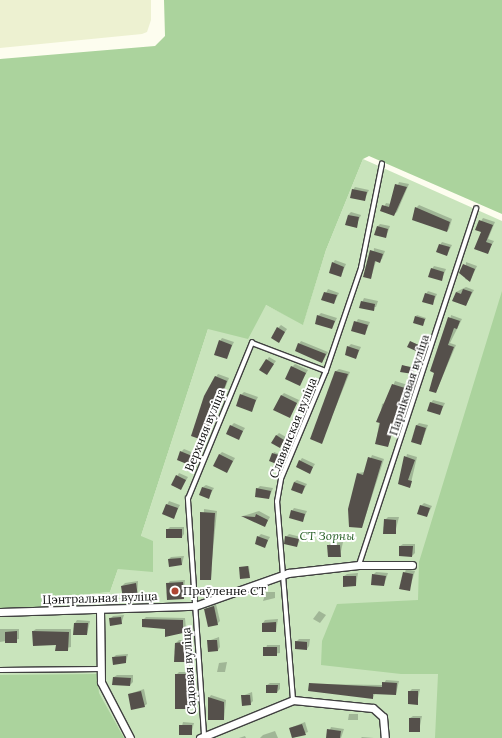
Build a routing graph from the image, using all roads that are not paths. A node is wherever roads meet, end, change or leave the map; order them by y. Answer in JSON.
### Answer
{"nodes":[{"id":1,"x":382,"y":164,"type":"dead end"},
{"id":2,"x":476,"y":209,"type":"dead end"},
{"id":3,"x":326,"y":371,"type":"junction"},
{"id":4,"x":359,"y":565,"type":"junction"},
{"id":5,"x":412,"y":565,"type":"dead end"},
{"id":6,"x":282,"y":574,"type":"junction"},
{"id":7,"x":195,"y":606,"type":"junction"},
{"id":8,"x":100,"y":610,"type":"junction"},
{"id":9,"x":0,"y":612,"type":"edge"},
{"id":10,"x":101,"y":669,"type":"junction"},
{"id":11,"x":0,"y":670,"type":"edge"},
{"id":12,"x":293,"y":700,"type":"junction"},
{"id":13,"x":202,"y":737,"type":"edge"},
{"id":14,"x":130,"y":738,"type":"edge"},
{"id":15,"x":385,"y":738,"type":"edge"}],
"edges":[{"from":1,"to":3,"type":"lane","name":"Славянская вуліца"},
{"from":2,"to":4,"type":"lane","name":"Парніковая вуліца"},
{"from":3,"to":6,"type":"lane","name":"Славянская вуліца"},
{"from":3,"to":7,"type":"lane","name":"Верхняя вуліца"},
{"from":4,"to":5,"type":"street","name":"Цэнтральная вуліца"},
{"from":4,"to":6,"type":"street","name":"Цэнтральная вуліца"},
{"from":6,"to":7,"type":"street","name":"Цэнтральная вуліца"},
{"from":6,"to":12,"type":"lane","name":"Славянская вуліца"},
{"from":7,"to":8,"type":"street","name":"Цэнтральная вуліца"},
{"from":7,"to":13,"type":"lane","name":"Садовая вуліца"},
{"from":8,"to":9,"type":"street","name":"Цэнтральная вуліца"},
{"from":8,"to":10,"type":"street"},
{"from":10,"to":11,"type":"lane"},
{"from":10,"to":14,"type":"street"},
{"from":12,"to":13,"type":"street"},
{"from":12,"to":15,"type":"street"}]}
